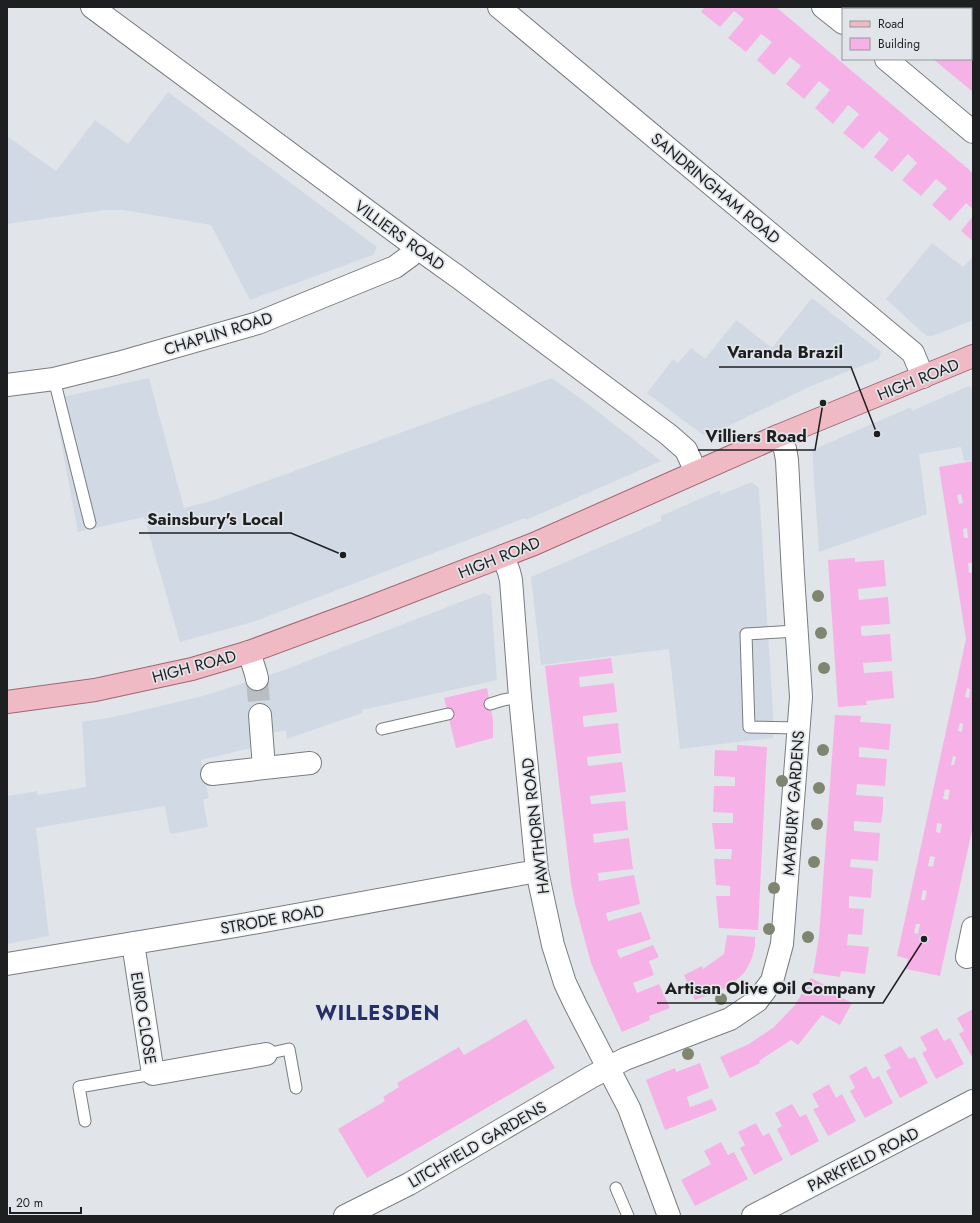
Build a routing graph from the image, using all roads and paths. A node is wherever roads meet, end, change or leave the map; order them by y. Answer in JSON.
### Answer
{"nodes":[{"id":1,"x":92,"y":7,"type":"edge"},
{"id":2,"x":499,"y":7,"type":"edge"},
{"id":3,"x":823,"y":7,"type":"edge"},
{"id":4,"x":842,"y":22,"type":"edge"},
{"id":5,"x":887,"y":60,"type":"edge"},
{"id":6,"x":973,"y":132,"type":"edge"},
{"id":7,"x":416,"y":247,"type":"junction"},
{"id":8,"x":973,"y":356,"type":"edge"},
{"id":9,"x":923,"y":377,"type":"junction"},
{"id":10,"x":54,"y":379,"type":"junction"},
{"id":11,"x":7,"y":385,"type":"edge"},
{"id":12,"x":778,"y":436,"type":"junction"},
{"id":13,"x":696,"y":472,"type":"junction"},
{"id":14,"x":90,"y":523,"type":"dead end"},
{"id":15,"x":503,"y":556,"type":"junction"},
{"id":16,"x":797,"y":631,"type":"junction"},
{"id":17,"x":249,"y":652,"type":"junction"},
{"id":18,"x":257,"y":679,"type":"tunnel mouth"},
{"id":19,"x":520,"y":697,"type":"junction"},
{"id":20,"x":7,"y":702,"type":"edge"},
{"id":21,"x":490,"y":704,"type":"dead end"},
{"id":22,"x":448,"y":714,"type":"dead end"},
{"id":23,"x":260,"y":715,"type":"tunnel mouth"},
{"id":24,"x":799,"y":728,"type":"junction"},
{"id":25,"x":382,"y":729,"type":"dead end"},
{"id":26,"x":310,"y":762,"type":"dead end"},
{"id":27,"x":264,"y":768,"type":"junction"},
{"id":28,"x":212,"y":774,"type":"dead end"},
{"id":29,"x":537,"y":871,"type":"junction"},
{"id":30,"x":973,"y":928,"type":"edge"},
{"id":31,"x":133,"y":943,"type":"junction"},
{"id":32,"x":967,"y":957,"type":"dead end"},
{"id":33,"x":7,"y":964,"type":"edge"},
{"id":34,"x":266,"y":1054,"type":"joint"},
{"id":35,"x":608,"y":1068,"type":"junction"},
{"id":36,"x":153,"y":1074,"type":"junction"},
{"id":37,"x":296,"y":1088,"type":"dead end"},
{"id":38,"x":973,"y":1101,"type":"edge"},
{"id":39,"x":85,"y":1121,"type":"dead end"},
{"id":40,"x":616,"y":1188,"type":"dead end"},
{"id":41,"x":350,"y":1215,"type":"edge"},
{"id":42,"x":628,"y":1216,"type":"edge"},
{"id":43,"x":669,"y":1216,"type":"edge"},
{"id":44,"x":753,"y":1216,"type":"edge"}],
"edges":[{"from":1,"to":7,"type":"street","name":"VILLIERS ROAD"},
{"from":2,"to":9,"type":"street","name":"SANDRINGHAM ROAD"},
{"from":3,"to":4,"type":"street"},
{"from":5,"to":6,"type":"street"},
{"from":7,"to":10,"type":"street","name":"CHAPLIN ROAD"},
{"from":7,"to":13,"type":"street","name":"VILLIERS ROAD"},
{"from":8,"to":9,"type":"main road","name":"HIGH ROAD"},
{"from":9,"to":12,"type":"main road","name":"HIGH ROAD"},
{"from":10,"to":11,"type":"street","name":"CHAPLIN ROAD"},
{"from":10,"to":14,"type":"lane"},
{"from":12,"to":13,"type":"main road","name":"HIGH ROAD"},
{"from":12,"to":16,"type":"street","name":"MAYBURY GARDENS"},
{"from":13,"to":15,"type":"main road","name":"HIGH ROAD"},
{"from":15,"to":17,"type":"main road","name":"HIGH ROAD"},
{"from":15,"to":19,"type":"street","name":"HAWTHORN ROAD"},
{"from":16,"to":24,"type":"street","name":"MAYBURY GARDENS"},
{"from":16,"to":24,"type":"lane"},
{"from":17,"to":18,"type":"street"},
{"from":17,"to":20,"type":"main road","name":"HIGH ROAD"},
{"from":19,"to":21,"type":"lane"},
{"from":19,"to":29,"type":"street","name":"HAWTHORN ROAD"},
{"from":22,"to":25,"type":"lane"},
{"from":23,"to":27,"type":"street"},
{"from":24,"to":35,"type":"street","name":"MAYBURY GARDENS"},
{"from":26,"to":27,"type":"street"},
{"from":27,"to":28,"type":"street"},
{"from":29,"to":31,"type":"street","name":"STRODE ROAD"},
{"from":29,"to":35,"type":"street","name":"HAWTHORN ROAD"},
{"from":30,"to":32,"type":"street"},
{"from":31,"to":33,"type":"street","name":"STRODE ROAD"},
{"from":31,"to":36,"type":"street","name":"EURO CLOSE"},
{"from":34,"to":36,"type":"street","name":"EURO CLOSE"},
{"from":34,"to":37,"type":"lane"},
{"from":35,"to":41,"type":"street","name":"LITCHFIELD GARDENS"},
{"from":35,"to":43,"type":"street","name":"HAWTHORN ROAD"},
{"from":36,"to":39,"type":"lane"},
{"from":38,"to":44,"type":"street","name":"PARKFIELD ROAD"},
{"from":40,"to":42,"type":"lane"}]}
